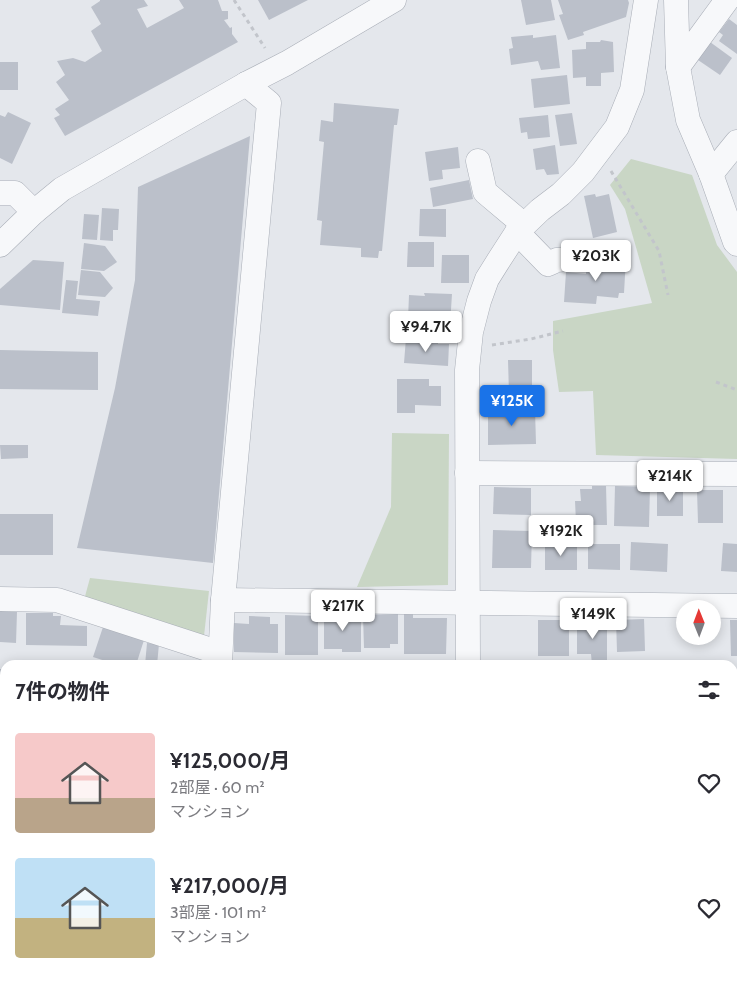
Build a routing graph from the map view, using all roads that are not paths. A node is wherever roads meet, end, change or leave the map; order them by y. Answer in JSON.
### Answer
{"nodes":[{"id":1,"x":394,"y":0,"type":"edge"},
{"id":2,"x":646,"y":0,"type":"edge"},
{"id":3,"x":676,"y":0,"type":"edge"},
{"id":4,"x":727,"y":0,"type":"edge"},
{"id":5,"x":678,"y":67,"type":"junction"},
{"id":6,"x":246,"y":84,"type":"junction"},
{"id":7,"x":737,"y":142,"type":"edge"},
{"id":8,"x":478,"y":161,"type":"dead end"},
{"id":9,"x":711,"y":174,"type":"junction"},
{"id":10,"x":0,"y":192,"type":"edge"},
{"id":11,"x":34,"y":212,"type":"junction"},
{"id":12,"x":520,"y":228,"type":"junction"},
{"id":13,"x":737,"y":244,"type":"edge"},
{"id":14,"x":0,"y":245,"type":"edge"},
{"id":15,"x":568,"y":259,"type":"dead end"},
{"id":16,"x":467,"y":473,"type":"junction"},
{"id":17,"x":737,"y":474,"type":"edge"},
{"id":18,"x":0,"y":600,"type":"edge"},
{"id":19,"x":223,"y":600,"type":"junction"},
{"id":20,"x":468,"y":603,"type":"junction"},
{"id":21,"x":737,"y":606,"type":"edge"},
{"id":22,"x":220,"y":659,"type":"edge"},
{"id":23,"x":468,"y":660,"type":"edge"}],
"edges":[{"from":1,"to":6,"type":"street"},
{"from":2,"to":12,"type":"street"},
{"from":3,"to":5,"type":"street"},
{"from":4,"to":5,"type":"street"},
{"from":5,"to":9,"type":"street"},
{"from":6,"to":11,"type":"street"},
{"from":6,"to":19,"type":"street"},
{"from":7,"to":9,"type":"street"},
{"from":8,"to":12,"type":"street"},
{"from":9,"to":13,"type":"street"},
{"from":10,"to":11,"type":"street"},
{"from":11,"to":14,"type":"street"},
{"from":12,"to":15,"type":"street"},
{"from":12,"to":16,"type":"street"},
{"from":16,"to":17,"type":"street"},
{"from":16,"to":20,"type":"street"},
{"from":18,"to":22,"type":"street"},
{"from":19,"to":20,"type":"street"},
{"from":19,"to":22,"type":"street"},
{"from":20,"to":21,"type":"street"},
{"from":20,"to":23,"type":"street"}]}
